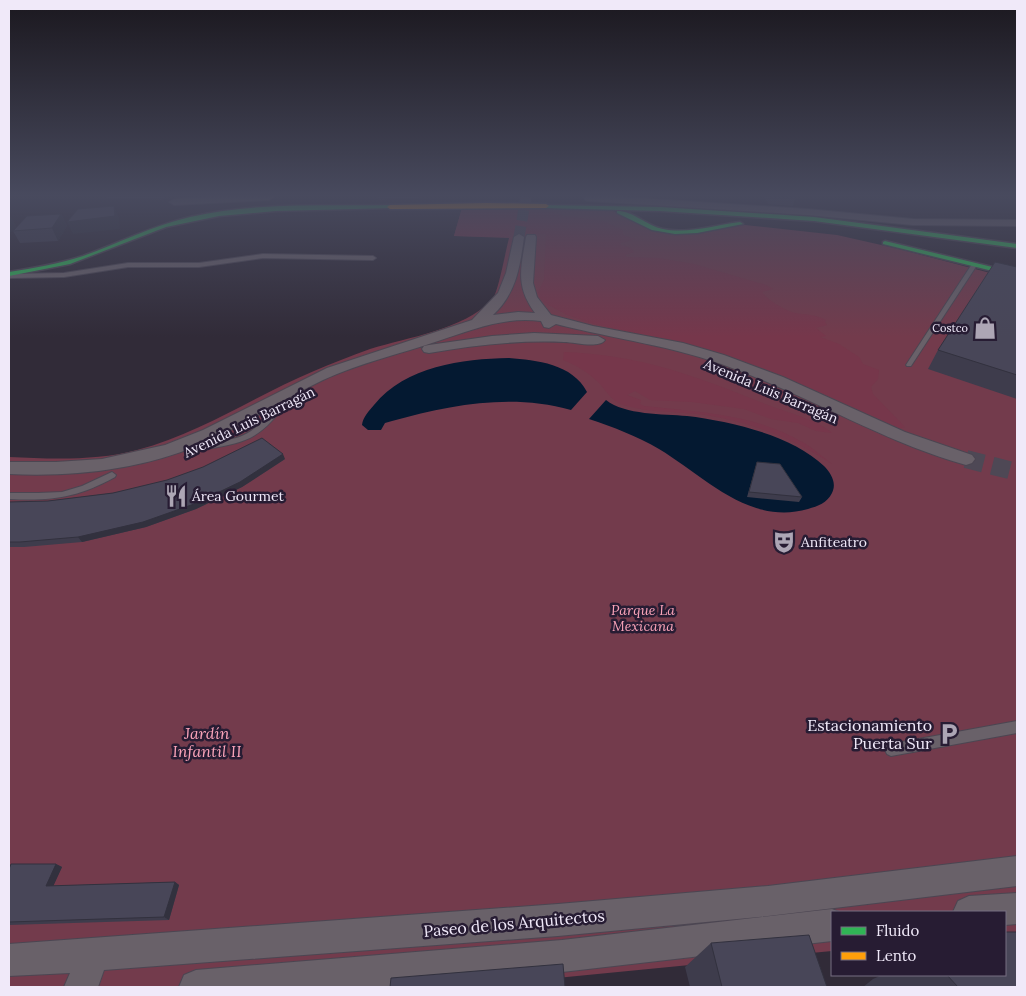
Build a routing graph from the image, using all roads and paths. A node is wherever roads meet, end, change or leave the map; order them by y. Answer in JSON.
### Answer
{"nodes":[{"id":1,"x":119,"y":243,"type":"edge"},
{"id":2,"x":523,"y":243,"type":"tunnel mouth"},
{"id":3,"x":525,"y":243,"type":"tunnel mouth"},
{"id":4,"x":885,"y":243,"type":"edge"},
{"id":5,"x":908,"y":243,"type":"edge"},
{"id":6,"x":998,"y":243,"type":"edge"},
{"id":7,"x":1017,"y":246,"type":"edge"},
{"id":8,"x":373,"y":258,"type":"dead end"},
{"id":9,"x":994,"y":259,"type":"junction"},
{"id":10,"x":1017,"y":263,"type":"edge"},
{"id":11,"x":974,"y":264,"type":"junction"},
{"id":12,"x":9,"y":275,"type":"edge"},
{"id":13,"x":1017,"y":275,"type":"edge"},
{"id":14,"x":545,"y":317,"type":"junction"},
{"id":15,"x":476,"y":322,"type":"junction"},
{"id":16,"x":540,"y":337,"type":"junction"},
{"id":17,"x":485,"y":340,"type":"junction"},
{"id":18,"x":909,"y":365,"type":"dead end"},
{"id":19,"x":9,"y":468,"type":"edge"},
{"id":20,"x":123,"y":469,"type":"junction"},
{"id":21,"x":9,"y":480,"type":"edge"},
{"id":22,"x":9,"y":496,"type":"edge"},
{"id":23,"x":1017,"y":727,"type":"edge"},
{"id":24,"x":891,"y":750,"type":"dead end"},
{"id":25,"x":1017,"y":871,"type":"edge"},
{"id":26,"x":1017,"y":908,"type":"edge"},
{"id":27,"x":981,"y":911,"type":"edge"},
{"id":28,"x":773,"y":916,"type":"junction"},
{"id":29,"x":831,"y":925,"type":"edge"},
{"id":30,"x":94,"y":955,"type":"junction"},
{"id":31,"x":9,"y":960,"type":"edge"},
{"id":32,"x":82,"y":987,"type":"edge"},
{"id":33,"x":196,"y":987,"type":"edge"}],
"edges":[{"from":1,"to":12,"type":"street"},
{"from":2,"to":15,"type":"street","name":"Avenida Luis Barragán"},
{"from":3,"to":14,"type":"street","name":"Avenida Luis Barragán"},
{"from":4,"to":11,"type":"street"},
{"from":5,"to":9,"type":"street"},
{"from":6,"to":7,"type":"street"},
{"from":8,"to":12,"type":"lane"},
{"from":9,"to":10,"type":"street"},
{"from":9,"to":11,"type":"street"},
{"from":11,"to":13,"type":"street"},
{"from":11,"to":18,"type":"lane"},
{"from":14,"to":15,"type":"street","name":"Avenida Luis Barragán"},
{"from":14,"to":16,"type":"street"},
{"from":14,"to":16,"type":"street","name":"Avenida Luis Barragán"},
{"from":15,"to":17,"type":"street"},
{"from":15,"to":20,"type":"street","name":"Avenida Luis Barragán"},
{"from":16,"to":17,"type":"street","name":"Avenida Luis Barragán"},
{"from":17,"to":20,"type":"street","name":"Avenida Luis Barragán"},
{"from":19,"to":20,"type":"street","name":"Avenida Luis Barragán"},
{"from":20,"to":21,"type":"street","name":"Avenida Luis Barragán"},
{"from":20,"to":22,"type":"lane"},
{"from":23,"to":24,"type":"lane"},
{"from":25,"to":28,"type":"street","name":"Paseo de los Arquitectos"},
{"from":26,"to":27,"type":"street"},
{"from":28,"to":29,"type":"street","name":"Paseo de los Arquitectos"},
{"from":28,"to":30,"type":"street","name":"Paseo de los Arquitectos"},
{"from":28,"to":33,"type":"street","name":"Paseo de los Arquitectos"},
{"from":30,"to":31,"type":"street","name":"Paseo de los Arquitectos"},
{"from":30,"to":32,"type":"street"}]}
